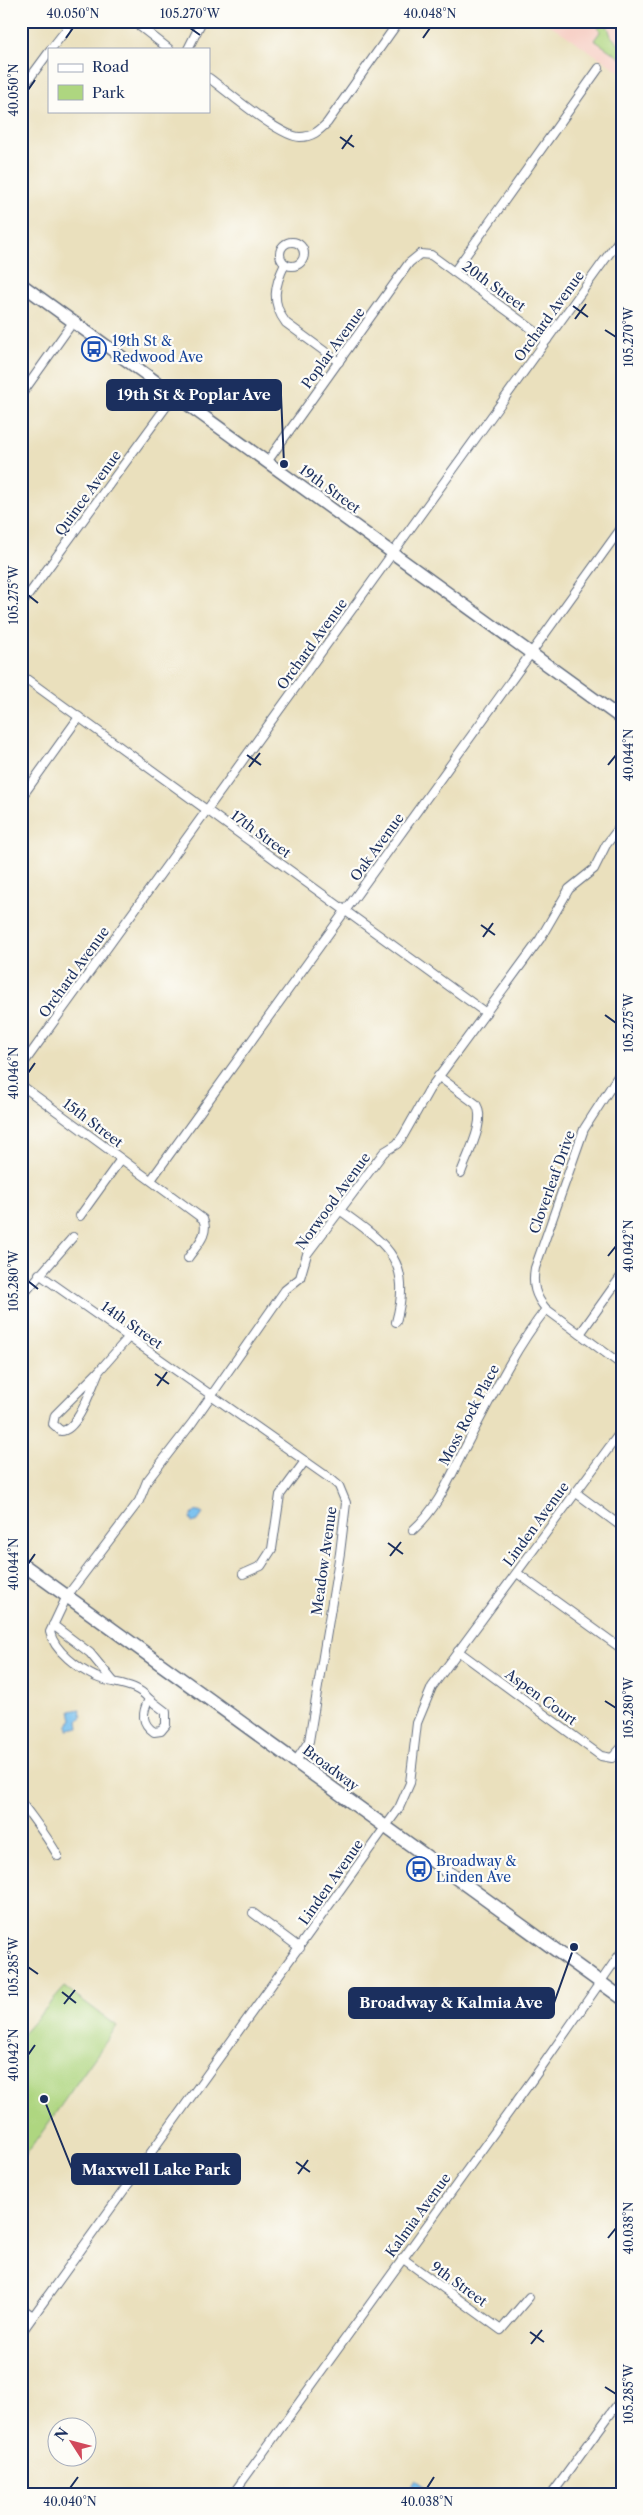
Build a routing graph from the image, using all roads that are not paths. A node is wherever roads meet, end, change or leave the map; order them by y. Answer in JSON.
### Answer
{"nodes":[{"id":1,"x":73,"y":21,"type":"edge"},
{"id":2,"x":133,"y":21,"type":"edge"},
{"id":3,"x":202,"y":21,"type":"edge"},
{"id":4,"x":399,"y":21,"type":"edge"},
{"id":5,"x":52,"y":48,"type":"edge"},
{"id":6,"x":168,"y":48,"type":"edge"},
{"id":7,"x":188,"y":48,"type":"edge"},
{"id":8,"x":48,"y":53,"type":"edge"},
{"id":9,"x":599,"y":68,"type":"dead end"},
{"id":10,"x":210,"y":79,"type":"edge"},
{"id":11,"x":21,"y":90,"type":"edge"},
{"id":12,"x":622,"y":236,"type":"edge"},
{"id":13,"x":424,"y":254,"type":"joint"},
{"id":14,"x":285,"y":264,"type":"dead end"},
{"id":15,"x":454,"y":272,"type":"junction"},
{"id":16,"x":21,"y":284,"type":"edge"},
{"id":17,"x":73,"y":322,"type":"junction"},
{"id":18,"x":547,"y":340,"type":"junction"},
{"id":19,"x":339,"y":362,"type":"junction"},
{"id":20,"x":21,"y":395,"type":"edge"},
{"id":21,"x":174,"y":396,"type":"junction"},
{"id":22,"x":266,"y":462,"type":"junction"},
{"id":23,"x":622,"y":528,"type":"edge"},
{"id":24,"x":394,"y":553,"type":"junction"},
{"id":25,"x":21,"y":604,"type":"edge"},
{"id":26,"x":532,"y":654,"type":"junction"},
{"id":27,"x":21,"y":675,"type":"edge"},
{"id":28,"x":79,"y":717,"type":"junction"},
{"id":29,"x":622,"y":719,"type":"edge"},
{"id":30,"x":21,"y":798,"type":"edge"},
{"id":31,"x":208,"y":810,"type":"junction"},
{"id":32,"x":622,"y":824,"type":"edge"},
{"id":33,"x":345,"y":912,"type":"junction"},
{"id":34,"x":486,"y":1013,"type":"junction"},
{"id":35,"x":21,"y":1067,"type":"edge"},
{"id":36,"x":622,"y":1070,"type":"edge"},
{"id":37,"x":438,"y":1076,"type":"junction"},
{"id":38,"x":21,"y":1085,"type":"edge"},
{"id":39,"x":121,"y":1159,"type":"junction"},
{"id":40,"x":461,"y":1173,"type":"dead end"},
{"id":41,"x":151,"y":1180,"type":"junction"},
{"id":42,"x":341,"y":1211,"type":"junction"},
{"id":43,"x":80,"y":1216,"type":"dead end"},
{"id":44,"x":73,"y":1237,"type":"dead end"},
{"id":45,"x":188,"y":1258,"type":"dead end"},
{"id":46,"x":39,"y":1274,"type":"junction"},
{"id":47,"x":622,"y":1276,"type":"edge"},
{"id":48,"x":21,"y":1297,"type":"edge"},
{"id":49,"x":546,"y":1309,"type":"junction"},
{"id":50,"x":396,"y":1322,"type":"dead end"},
{"id":51,"x":580,"y":1334,"type":"junction"},
{"id":52,"x":128,"y":1338,"type":"junction"},
{"id":53,"x":622,"y":1365,"type":"edge"},
{"id":54,"x":99,"y":1371,"type":"junction"},
{"id":55,"x":211,"y":1395,"type":"junction"},
{"id":56,"x":622,"y":1430,"type":"edge"},
{"id":57,"x":305,"y":1461,"type":"junction"},
{"id":58,"x":575,"y":1492,"type":"junction"},
{"id":59,"x":622,"y":1527,"type":"edge"},
{"id":60,"x":412,"y":1530,"type":"dead end"},
{"id":61,"x":21,"y":1563,"type":"edge"},
{"id":62,"x":517,"y":1572,"type":"junction"},
{"id":63,"x":243,"y":1574,"type":"dead end"},
{"id":64,"x":67,"y":1596,"type":"junction"},
{"id":65,"x":53,"y":1625,"type":"junction"},
{"id":66,"x":622,"y":1648,"type":"edge"},
{"id":67,"x":458,"y":1651,"type":"junction"},
{"id":68,"x":114,"y":1681,"type":"junction"},
{"id":69,"x":149,"y":1699,"type":"dead end"},
{"id":70,"x":622,"y":1747,"type":"edge"},
{"id":71,"x":296,"y":1761,"type":"junction"},
{"id":72,"x":21,"y":1802,"type":"edge"},
{"id":73,"x":384,"y":1827,"type":"junction"},
{"id":74,"x":58,"y":1856,"type":"dead end"},
{"id":75,"x":253,"y":1913,"type":"dead end"},
{"id":76,"x":300,"y":1948,"type":"junction"},
{"id":77,"x":622,"y":1951,"type":"edge"},
{"id":78,"x":599,"y":1981,"type":"junction"},
{"id":79,"x":622,"y":1998,"type":"edge"},
{"id":80,"x":402,"y":2258,"type":"junction"},
{"id":81,"x":529,"y":2297,"type":"dead end"},
{"id":82,"x":21,"y":2308,"type":"edge"},
{"id":83,"x":33,"y":2316,"type":"junction"},
{"id":84,"x":21,"y":2333,"type":"edge"},
{"id":85,"x":622,"y":2398,"type":"edge"},
{"id":86,"x":233,"y":2494,"type":"edge"},
{"id":87,"x":552,"y":2494,"type":"edge"}],
"edges":[{"from":1,"to":5,"type":"street"},
{"from":2,"to":6,"type":"street"},
{"from":3,"to":7,"type":"street"},
{"from":4,"to":10,"type":"street"},
{"from":8,"to":11,"type":"street"},
{"from":9,"to":15,"type":"street"},
{"from":12,"to":18,"type":"street","name":"Orchard Avenue"},
{"from":13,"to":15,"type":"street","name":"20th Street"},
{"from":13,"to":19,"type":"street","name":"Poplar Avenue"},
{"from":14,"to":19,"type":"street"},
{"from":15,"to":18,"type":"street","name":"20th Street"},
{"from":16,"to":17,"type":"street","name":"19th Street"},
{"from":17,"to":20,"type":"street"},
{"from":17,"to":21,"type":"street","name":"19th Street"},
{"from":18,"to":24,"type":"street","name":"Orchard Avenue"},
{"from":19,"to":22,"type":"street","name":"Poplar Avenue"},
{"from":21,"to":22,"type":"street","name":"19th Street"},
{"from":21,"to":25,"type":"street","name":"Quince Avenue"},
{"from":22,"to":24,"type":"street","name":"19th Street"},
{"from":23,"to":26,"type":"street","name":"Oak Avenue"},
{"from":24,"to":26,"type":"street","name":"19th Street"},
{"from":24,"to":31,"type":"street","name":"Orchard Avenue"},
{"from":26,"to":29,"type":"street","name":"19th Street"},
{"from":26,"to":33,"type":"street","name":"Oak Avenue"},
{"from":27,"to":28,"type":"street","name":"17th Street"},
{"from":28,"to":30,"type":"street"},
{"from":28,"to":31,"type":"street","name":"17th Street"},
{"from":31,"to":33,"type":"street","name":"17th Street"},
{"from":31,"to":35,"type":"street","name":"Orchard Avenue"},
{"from":32,"to":34,"type":"street","name":"Norwood Avenue"},
{"from":33,"to":34,"type":"street","name":"17th Street"},
{"from":33,"to":41,"type":"street","name":"Oak Avenue"},
{"from":34,"to":37,"type":"street","name":"Norwood Avenue"},
{"from":36,"to":49,"type":"street","name":"Cloverleaf Drive"},
{"from":37,"to":40,"type":"street"},
{"from":37,"to":42,"type":"street","name":"Norwood Avenue"},
{"from":38,"to":39,"type":"street","name":"15th Street"},
{"from":39,"to":41,"type":"street","name":"15th Street"},
{"from":39,"to":43,"type":"street"},
{"from":41,"to":45,"type":"street","name":"15th Street"},
{"from":42,"to":50,"type":"street"},
{"from":42,"to":55,"type":"street","name":"Norwood Avenue"},
{"from":44,"to":46,"type":"street"},
{"from":46,"to":48,"type":"street"},
{"from":46,"to":52,"type":"street","name":"14th Street"},
{"from":47,"to":51,"type":"street"},
{"from":49,"to":51,"type":"street"},
{"from":49,"to":60,"type":"street","name":"Moss Rock Place"},
{"from":51,"to":53,"type":"street"},
{"from":52,"to":54,"type":"street"},
{"from":52,"to":55,"type":"street","name":"14th Street"},
{"from":54,"to":54,"type":"street"},
{"from":55,"to":57,"type":"street","name":"Meadow Avenue"},
{"from":55,"to":64,"type":"street","name":"Norwood Avenue"},
{"from":56,"to":58,"type":"street","name":"Linden Avenue"},
{"from":57,"to":63,"type":"street"},
{"from":57,"to":71,"type":"street","name":"Meadow Avenue"},
{"from":58,"to":59,"type":"street"},
{"from":58,"to":62,"type":"street","name":"Linden Avenue"},
{"from":61,"to":64,"type":"main road","name":"Broadway"},
{"from":62,"to":66,"type":"street"},
{"from":62,"to":67,"type":"street","name":"Linden Avenue"},
{"from":64,"to":65,"type":"street","name":"Norwood Avenue"},
{"from":64,"to":71,"type":"main road","name":"Broadway"},
{"from":65,"to":68,"type":"street"},
{"from":65,"to":68,"type":"street"},
{"from":67,"to":70,"type":"street","name":"Aspen Court"},
{"from":67,"to":73,"type":"street","name":"Linden Avenue"},
{"from":68,"to":69,"type":"street"},
{"from":71,"to":73,"type":"main road","name":"Broadway"},
{"from":72,"to":74,"type":"street"},
{"from":73,"to":76,"type":"street","name":"Linden Avenue"},
{"from":73,"to":78,"type":"main road","name":"Broadway"},
{"from":75,"to":76,"type":"street"},
{"from":76,"to":83,"type":"street","name":"Linden Avenue"},
{"from":77,"to":78,"type":"street","name":"Kalmia Avenue"},
{"from":78,"to":79,"type":"main road","name":"Broadway"},
{"from":78,"to":80,"type":"street","name":"Kalmia Avenue"},
{"from":80,"to":81,"type":"street","name":"9th Street"},
{"from":80,"to":86,"type":"street","name":"Kalmia Avenue"},
{"from":82,"to":83,"type":"street"},
{"from":83,"to":84,"type":"street","name":"Linden Avenue"},
{"from":85,"to":87,"type":"street"}]}
